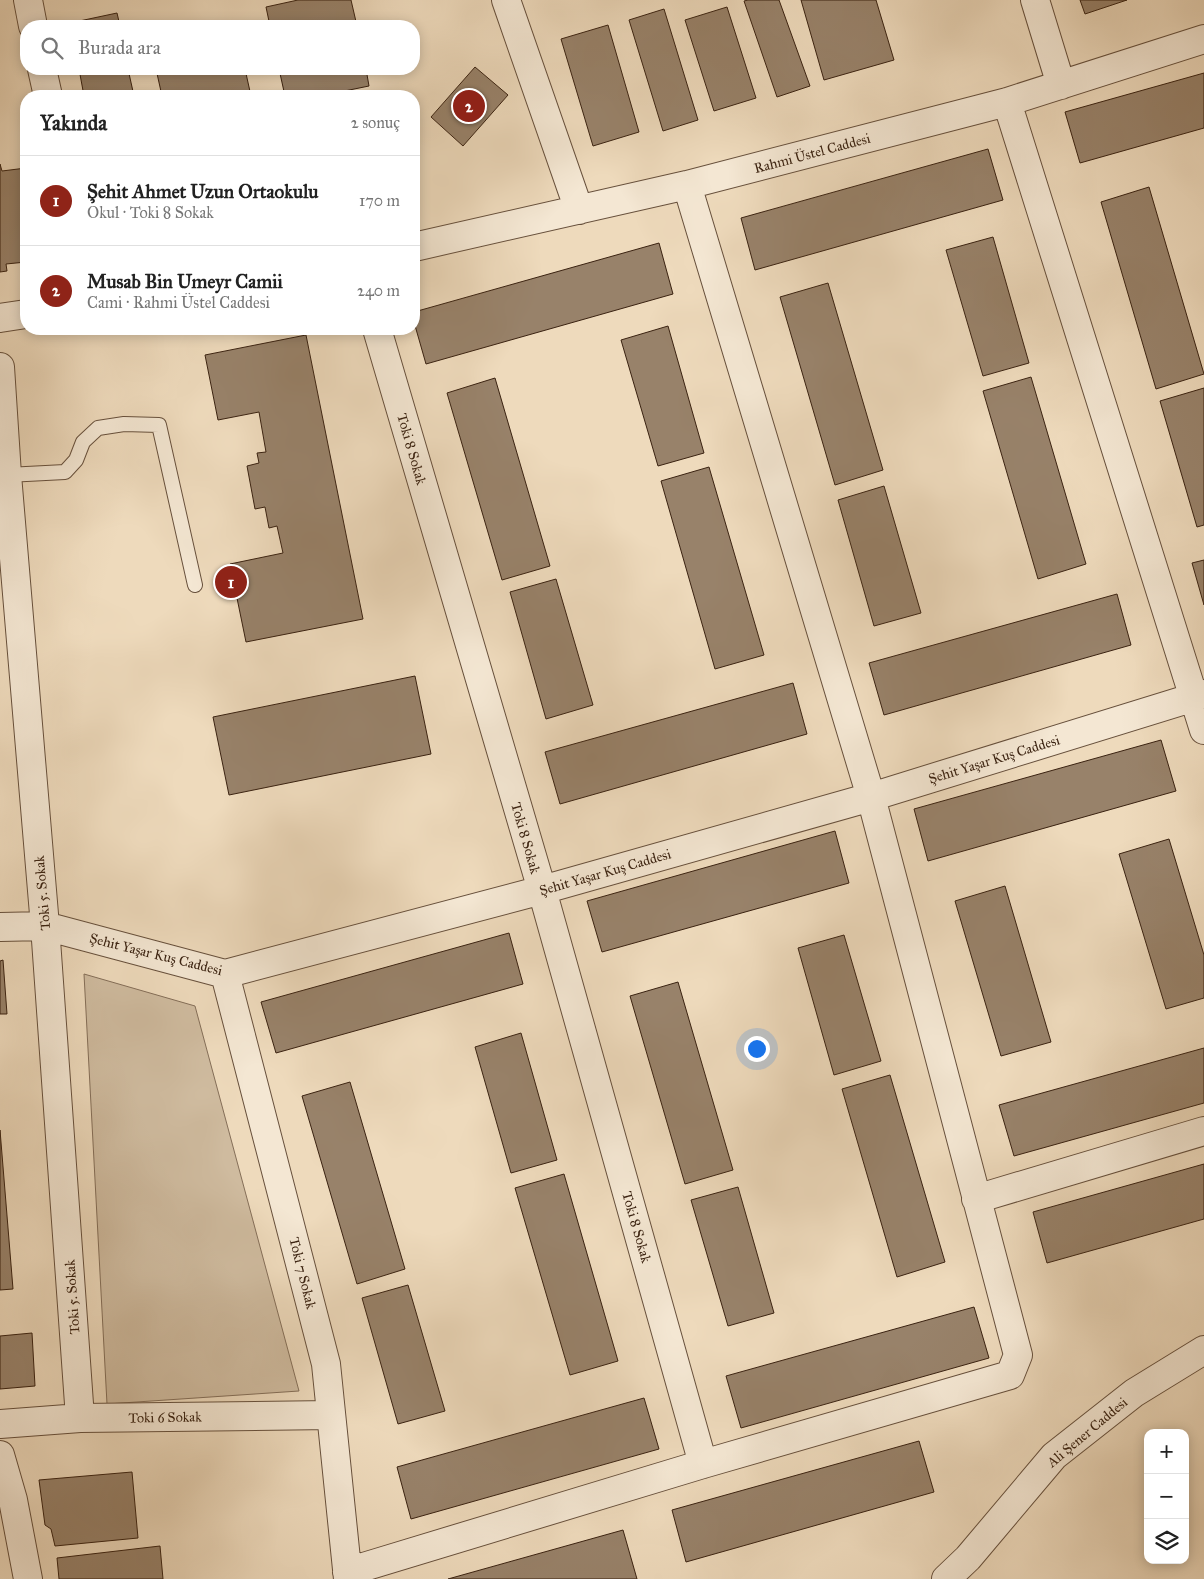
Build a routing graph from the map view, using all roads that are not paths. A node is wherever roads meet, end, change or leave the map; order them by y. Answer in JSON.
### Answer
{"nodes":[{"id":1,"x":28,"y":0,"type":"edge"},
{"id":2,"x":506,"y":0,"type":"edge"},
{"id":3,"x":1035,"y":0,"type":"edge"},
{"id":4,"x":32,"y":20,"type":"edge"},
{"id":5,"x":1204,"y":39,"type":"edge"},
{"id":6,"x":43,"y":75,"type":"edge"},
{"id":7,"x":1060,"y":85,"type":"junction"},
{"id":8,"x":47,"y":90,"type":"edge"},
{"id":9,"x":1007,"y":102,"type":"junction"},
{"id":10,"x":687,"y":185,"type":"junction"},
{"id":11,"x":579,"y":210,"type":"junction"},
{"id":12,"x":420,"y":246,"type":"edge"},
{"id":13,"x":20,"y":315,"type":"edge"},
{"id":14,"x":0,"y":318,"type":"edge"},
{"id":15,"x":379,"y":335,"type":"edge"},
{"id":16,"x":0,"y":367,"type":"edge"},
{"id":17,"x":8,"y":475,"type":"junction"},
{"id":18,"x":195,"y":585,"type":"dead end"},
{"id":19,"x":1199,"y":696,"type":"edge"},
{"id":20,"x":1204,"y":730,"type":"edge"},
{"id":21,"x":871,"y":797,"type":"junction"},
{"id":22,"x":542,"y":890,"type":"junction"},
{"id":23,"x":45,"y":926,"type":"junction"},
{"id":24,"x":0,"y":927,"type":"edge"},
{"id":25,"x":226,"y":974,"type":"junction"},
{"id":26,"x":1204,"y":1132,"type":"edge"},
{"id":27,"x":976,"y":1199,"type":"junction"},
{"id":28,"x":1204,"y":1350,"type":"edge"},
{"id":29,"x":331,"y":1415,"type":"junction"},
{"id":30,"x":80,"y":1418,"type":"junction"},
{"id":31,"x":0,"y":1424,"type":"edge"},
{"id":32,"x":0,"y":1455,"type":"edge"},
{"id":33,"x":703,"y":1464,"type":"junction"},
{"id":34,"x":347,"y":1575,"type":"edge"},
{"id":35,"x":28,"y":1579,"type":"edge"},
{"id":36,"x":946,"y":1579,"type":"edge"}],
"edges":[{"from":1,"to":4,"type":"street"},
{"from":2,"to":11,"type":"street"},
{"from":3,"to":7,"type":"street"},
{"from":5,"to":7,"type":"street","name":"Rahmi Üstel Caddesi"},
{"from":6,"to":8,"type":"street"},
{"from":7,"to":9,"type":"street","name":"Rahmi Üstel Caddesi"},
{"from":9,"to":10,"type":"street","name":"Rahmi Üstel Caddesi"},
{"from":9,"to":19,"type":"street"},
{"from":10,"to":11,"type":"street","name":"Rahmi Üstel Caddesi"},
{"from":10,"to":21,"type":"street"},
{"from":11,"to":12,"type":"street","name":"Rahmi Üstel Caddesi"},
{"from":13,"to":14,"type":"street"},
{"from":15,"to":22,"type":"street","name":"Toki 8 Sokak"},
{"from":16,"to":17,"type":"street","name":"Toki 5. Sokak"},
{"from":17,"to":18,"type":"lane"},
{"from":17,"to":23,"type":"street","name":"Toki 5. Sokak"},
{"from":19,"to":20,"type":"street"},
{"from":19,"to":21,"type":"street","name":"Şehit Yaşar Kuş Caddesi"},
{"from":21,"to":22,"type":"street","name":"Şehit Yaşar Kuş Caddesi"},
{"from":21,"to":27,"type":"street"},
{"from":22,"to":25,"type":"street","name":"Şehit Yaşar Kuş Caddesi"},
{"from":22,"to":33,"type":"street","name":"Toki 8 Sokak"},
{"from":23,"to":24,"type":"street","name":"Şehit Yaşar Kuş Caddesi"},
{"from":23,"to":25,"type":"street","name":"Şehit Yaşar Kuş Caddesi"},
{"from":23,"to":30,"type":"street","name":"Toki 5. Sokak"},
{"from":25,"to":29,"type":"street","name":"Toki 7 Sokak"},
{"from":26,"to":27,"type":"street"},
{"from":27,"to":33,"type":"street"},
{"from":28,"to":36,"type":"street","name":"Ali Şener Caddesi"},
{"from":29,"to":30,"type":"street","name":"Toki 6 Sokak"},
{"from":29,"to":34,"type":"street","name":"Toki 7 Sokak"},
{"from":30,"to":31,"type":"street","name":"Toki 6 Sokak"},
{"from":32,"to":35,"type":"street"},
{"from":33,"to":34,"type":"street"}]}
